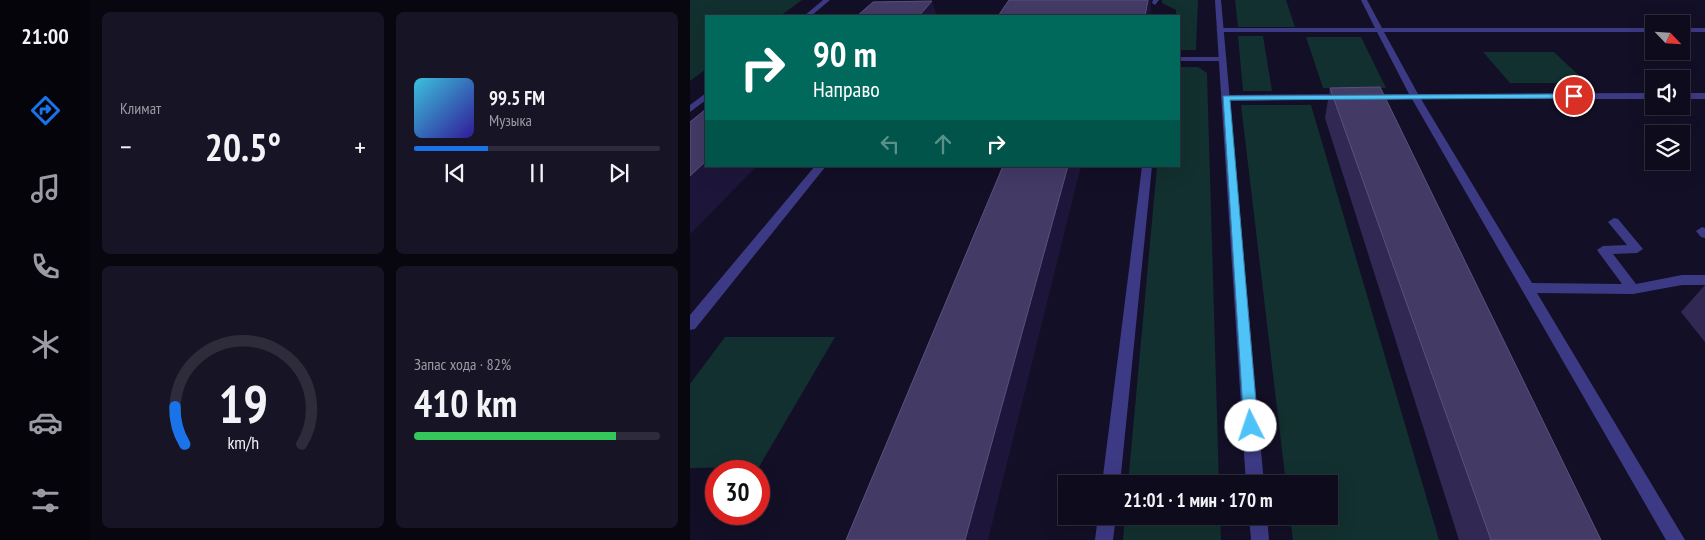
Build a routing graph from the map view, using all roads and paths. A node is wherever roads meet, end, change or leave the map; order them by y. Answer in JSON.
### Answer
{"nodes":[{"id":1,"x":828,"y":0,"type":"edge"},
{"id":2,"x":1218,"y":0,"type":"edge"},
{"id":3,"x":1364,"y":0,"type":"edge"},
{"id":4,"x":808,"y":15,"type":"edge"},
{"id":5,"x":1220,"y":30,"type":"junction"},
{"id":6,"x":1645,"y":30,"type":"edge"},
{"id":7,"x":1690,"y":30,"type":"edge"},
{"id":8,"x":1705,"y":30,"type":"edge"},
{"id":9,"x":1381,"y":31,"type":"junction"},
{"id":10,"x":1180,"y":59,"type":"edge"},
{"id":11,"x":1222,"y":59,"type":"junction"},
{"id":12,"x":1645,"y":96,"type":"edge"},
{"id":13,"x":1690,"y":96,"type":"edge"},
{"id":14,"x":1705,"y":96,"type":"edge"},
{"id":15,"x":705,"y":97,"type":"edge"},
{"id":16,"x":1415,"y":97,"type":"junction"},
{"id":17,"x":1225,"y":98,"type":"junction"},
{"id":18,"x":690,"y":108,"type":"edge"},
{"id":19,"x":820,"y":167,"type":"edge"},
{"id":20,"x":1147,"y":167,"type":"edge"},
{"id":21,"x":1614,"y":222,"type":"dead end"},
{"id":22,"x":1705,"y":280,"type":"edge"},
{"id":23,"x":1528,"y":288,"type":"junction"},
{"id":24,"x":1633,"y":289,"type":"junction"},
{"id":25,"x":690,"y":325,"type":"edge"},
{"id":26,"x":1111,"y":475,"type":"edge"},
{"id":27,"x":1255,"y":475,"type":"edge"},
{"id":28,"x":1106,"y":525,"type":"edge"},
{"id":29,"x":1259,"y":525,"type":"edge"},
{"id":30,"x":1104,"y":540,"type":"edge"},
{"id":31,"x":1260,"y":540,"type":"edge"},
{"id":32,"x":1676,"y":540,"type":"edge"}],
"edges":[{"from":1,"to":4,"type":"street"},
{"from":2,"to":5,"type":"street"},
{"from":3,"to":9,"type":"street"},
{"from":5,"to":9,"type":"street"},
{"from":5,"to":11,"type":"street"},
{"from":6,"to":9,"type":"street"},
{"from":7,"to":8,"type":"street"},
{"from":9,"to":16,"type":"street"},
{"from":10,"to":11,"type":"street"},
{"from":11,"to":17,"type":"street"},
{"from":12,"to":16,"type":"street"},
{"from":13,"to":14,"type":"street"},
{"from":15,"to":18,"type":"street"},
{"from":16,"to":17,"type":"street"},
{"from":16,"to":23,"type":"street"},
{"from":17,"to":27,"type":"street"},
{"from":19,"to":25,"type":"street"},
{"from":20,"to":26,"type":"street"},
{"from":21,"to":24,"type":"street"},
{"from":22,"to":24,"type":"street"},
{"from":23,"to":24,"type":"street"},
{"from":23,"to":32,"type":"street"},
{"from":28,"to":30,"type":"street"},
{"from":29,"to":31,"type":"street"}]}
